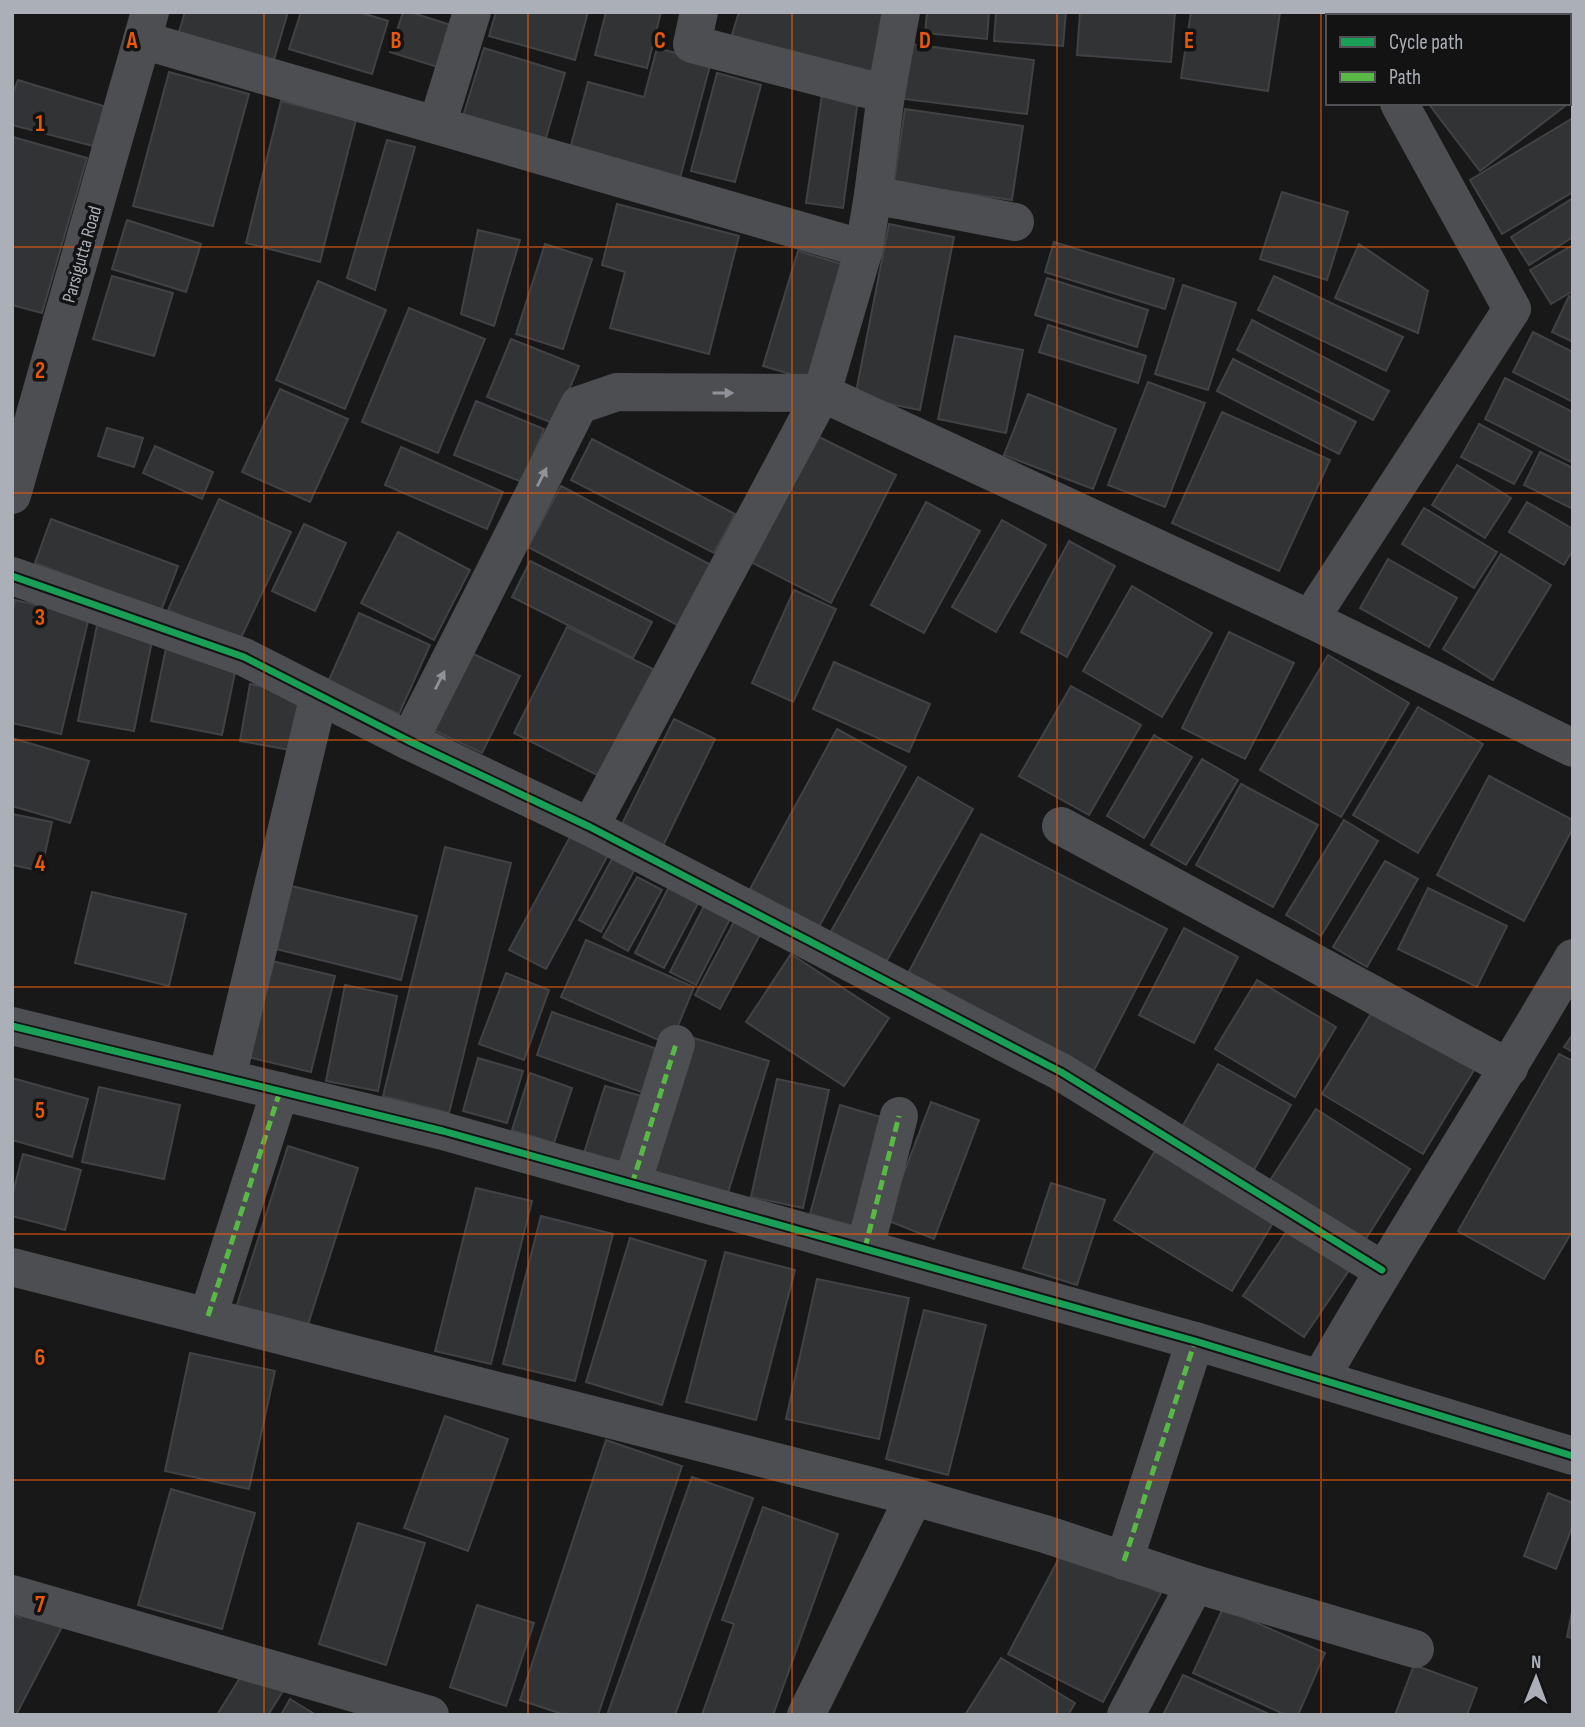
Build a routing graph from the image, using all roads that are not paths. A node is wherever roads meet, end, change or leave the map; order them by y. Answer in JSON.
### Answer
{"nodes":[{"id":1,"x":472,"y":12,"type":"edge"},
{"id":2,"x":699,"y":12,"type":"edge"},
{"id":3,"x":901,"y":12,"type":"edge"},
{"id":4,"x":146,"y":26,"type":"edge"},
{"id":5,"x":886,"y":94,"type":"junction"},
{"id":6,"x":1400,"y":105,"type":"edge"},
{"id":7,"x":437,"y":125,"type":"junction"},
{"id":8,"x":873,"y":195,"type":"junction"},
{"id":9,"x":1015,"y":222,"type":"dead end"},
{"id":10,"x":864,"y":249,"type":"junction"},
{"id":11,"x":822,"y":393,"type":"junction"},
{"id":12,"x":12,"y":495,"type":"edge"},
{"id":13,"x":12,"y":576,"type":"edge"},
{"id":14,"x":1310,"y":619,"type":"junction"},
{"id":15,"x":319,"y":695,"type":"junction"},
{"id":16,"x":409,"y":741,"type":"junction"},
{"id":17,"x":1573,"y":748,"type":"edge"},
{"id":18,"x":1061,"y":826,"type":"dead end"},
{"id":19,"x":590,"y":827,"type":"junction"},
{"id":20,"x":1573,"y":958,"type":"edge"},
{"id":21,"x":12,"y":1026,"type":"edge"},
{"id":22,"x":676,"y":1044,"type":"dead end"},
{"id":23,"x":1509,"y":1069,"type":"junction"},
{"id":24,"x":227,"y":1078,"type":"junction"},
{"id":25,"x":280,"y":1091,"type":"junction"},
{"id":26,"x":899,"y":1116,"type":"dead end"},
{"id":27,"x":632,"y":1184,"type":"junction"},
{"id":28,"x":864,"y":1248,"type":"junction"},
{"id":29,"x":12,"y":1267,"type":"edge"},
{"id":30,"x":1382,"y":1270,"type":"junction"},
{"id":31,"x":208,"y":1317,"type":"junction"},
{"id":32,"x":1195,"y":1341,"type":"junction"},
{"id":33,"x":1320,"y":1379,"type":"junction"},
{"id":34,"x":1573,"y":1456,"type":"edge"},
{"id":35,"x":914,"y":1497,"type":"junction"},
{"id":36,"x":1124,"y":1561,"type":"junction"},
{"id":37,"x":1195,"y":1584,"type":"junction"},
{"id":38,"x":12,"y":1594,"type":"edge"},
{"id":39,"x":1415,"y":1649,"type":"dead end"},
{"id":40,"x":350,"y":1704,"type":"edge"},
{"id":41,"x":430,"y":1715,"type":"edge"},
{"id":42,"x":806,"y":1715,"type":"edge"},
{"id":43,"x":1126,"y":1715,"type":"edge"}],
"edges":[{"from":1,"to":7,"type":"street"},
{"from":2,"to":5,"type":"street"},
{"from":3,"to":5,"type":"street"},
{"from":4,"to":7,"type":"street"},
{"from":4,"to":12,"type":"street","name":"Parsigutta Road"},
{"from":5,"to":8,"type":"street"},
{"from":6,"to":14,"type":"street"},
{"from":7,"to":10,"type":"street"},
{"from":8,"to":9,"type":"street"},
{"from":8,"to":10,"type":"street"},
{"from":10,"to":11,"type":"street"},
{"from":11,"to":14,"type":"street"},
{"from":16,"to":11,"type":"street","one_way":true},
{"from":11,"to":19,"type":"street"},
{"from":13,"to":15,"type":"street"},
{"from":14,"to":17,"type":"street"},
{"from":15,"to":16,"type":"street"},
{"from":15,"to":24,"type":"street"},
{"from":16,"to":19,"type":"street"},
{"from":18,"to":23,"type":"street"},
{"from":19,"to":30,"type":"street"},
{"from":20,"to":23,"type":"street"},
{"from":21,"to":24,"type":"street"},
{"from":22,"to":27,"type":"street"},
{"from":23,"to":30,"type":"street"},
{"from":24,"to":25,"type":"street"},
{"from":25,"to":27,"type":"street"},
{"from":25,"to":31,"type":"street"},
{"from":26,"to":28,"type":"street"},
{"from":27,"to":28,"type":"street"},
{"from":28,"to":32,"type":"street"},
{"from":29,"to":31,"type":"street"},
{"from":30,"to":33,"type":"street"},
{"from":31,"to":35,"type":"street"},
{"from":32,"to":33,"type":"street"},
{"from":32,"to":36,"type":"street"},
{"from":33,"to":34,"type":"street"},
{"from":35,"to":36,"type":"street"},
{"from":35,"to":42,"type":"street"},
{"from":36,"to":37,"type":"street"},
{"from":37,"to":39,"type":"street"},
{"from":37,"to":43,"type":"street"},
{"from":38,"to":40,"type":"street"},
{"from":40,"to":41,"type":"street"}]}
